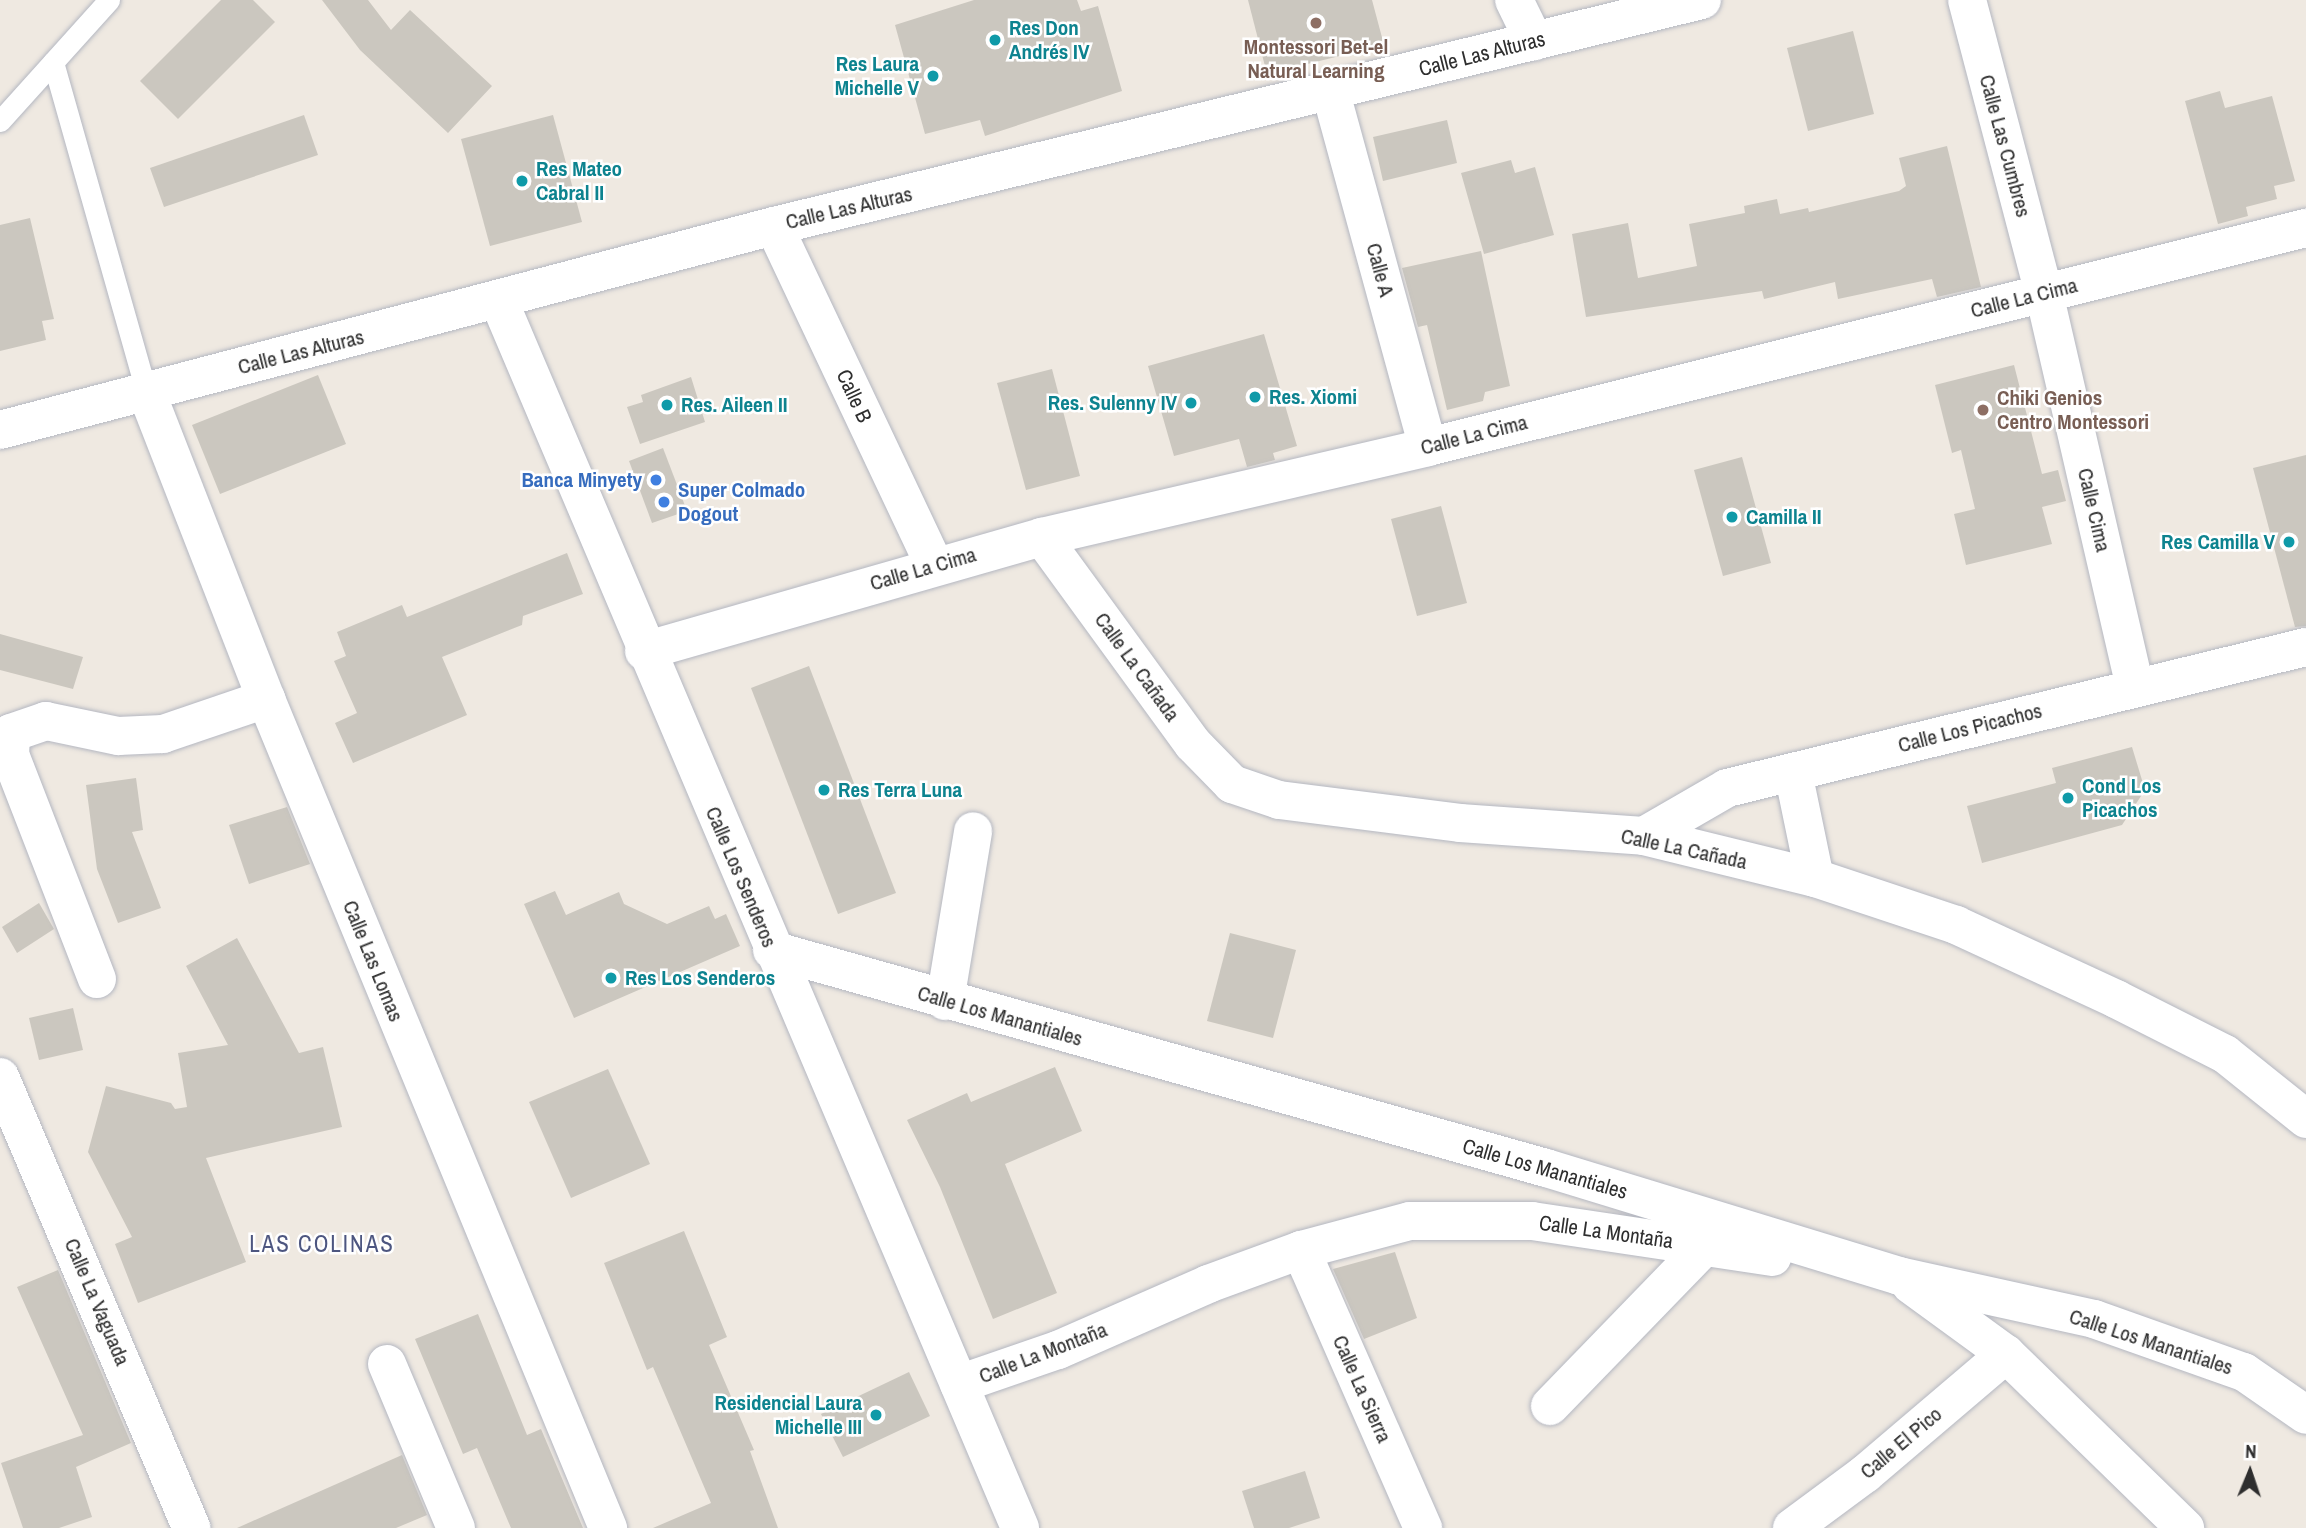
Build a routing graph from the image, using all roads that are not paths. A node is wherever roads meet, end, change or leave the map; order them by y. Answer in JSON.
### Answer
{"nodes":[{"id":1,"x":109,"y":0,"type":"edge"},
{"id":2,"x":1514,"y":0,"type":"edge"},
{"id":3,"x":1702,"y":0,"type":"edge"},
{"id":4,"x":1967,"y":0,"type":"edge"},
{"id":5,"x":1534,"y":41,"type":"junction"},
{"id":6,"x":53,"y":62,"type":"junction"},
{"id":7,"x":1331,"y":93,"type":"junction"},
{"id":8,"x":0,"y":121,"type":"edge"},
{"id":9,"x":774,"y":226,"type":"junction"},
{"id":10,"x":2306,"y":228,"type":"edge"},
{"id":11,"x":2043,"y":293,"type":"junction"},
{"id":12,"x":499,"y":301,"type":"junction"},
{"id":13,"x":146,"y":391,"type":"junction"},
{"id":14,"x":0,"y":430,"type":"edge"},
{"id":15,"x":1428,"y":447,"type":"junction"},
{"id":16,"x":1042,"y":537,"type":"junction"},
{"id":17,"x":934,"y":565,"type":"junction"},
{"id":18,"x":2306,"y":647,"type":"edge"},
{"id":19,"x":644,"y":651,"type":"junction"},
{"id":20,"x":2135,"y":687,"type":"junction"},
{"id":21,"x":266,"y":699,"type":"junction"},
{"id":22,"x":1793,"y":772,"type":"junction"},
{"id":23,"x":973,"y":831,"type":"dead end"},
{"id":24,"x":1644,"y":836,"type":"junction"},
{"id":25,"x":1815,"y":878,"type":"junction"},
{"id":26,"x":772,"y":950,"type":"junction"},
{"id":27,"x":97,"y":979,"type":"dead end"},
{"id":28,"x":945,"y":1001,"type":"junction"},
{"id":29,"x":0,"y":1077,"type":"edge"},
{"id":30,"x":2306,"y":1119,"type":"edge"},
{"id":31,"x":1704,"y":1247,"type":"junction"},
{"id":32,"x":1301,"y":1250,"type":"junction"},
{"id":33,"x":1899,"y":1276,"type":"junction"},
{"id":34,"x":2006,"y":1354,"type":"junction"},
{"id":35,"x":387,"y":1364,"type":"dead end"},
{"id":36,"x":959,"y":1384,"type":"junction"},
{"id":37,"x":1550,"y":1406,"type":"dead end"},
{"id":38,"x":2306,"y":1415,"type":"edge"},
{"id":39,"x":191,"y":1528,"type":"edge"},
{"id":40,"x":457,"y":1528,"type":"edge"},
{"id":41,"x":608,"y":1528,"type":"edge"},
{"id":42,"x":1020,"y":1528,"type":"edge"},
{"id":43,"x":1423,"y":1528,"type":"edge"},
{"id":44,"x":1792,"y":1528,"type":"edge"},
{"id":45,"x":2185,"y":1528,"type":"edge"}],
"edges":[{"from":1,"to":6,"type":"lane"},
{"from":2,"to":5,"type":"street"},
{"from":3,"to":5,"type":"street","name":"Calle Las Alturas"},
{"from":4,"to":11,"type":"street","name":"Calle Las Cumbres"},
{"from":5,"to":7,"type":"street","name":"Calle Las Alturas"},
{"from":6,"to":8,"type":"lane"},
{"from":6,"to":13,"type":"lane"},
{"from":7,"to":9,"type":"street","name":"Calle Las Alturas"},
{"from":7,"to":15,"type":"street","name":"Calle A"},
{"from":9,"to":12,"type":"street","name":"Calle Las Alturas"},
{"from":9,"to":17,"type":"street","name":"Calle B"},
{"from":10,"to":11,"type":"street","name":"Calle La Cima"},
{"from":11,"to":15,"type":"street","name":"Calle La Cima"},
{"from":11,"to":20,"type":"street","name":"Calle Cima"},
{"from":12,"to":13,"type":"street","name":"Calle Las Alturas"},
{"from":12,"to":19,"type":"street","name":"Calle Los Senderos"},
{"from":13,"to":14,"type":"street","name":"Calle Las Alturas"},
{"from":13,"to":21,"type":"street","name":"Calle Las Lomas"},
{"from":15,"to":16,"type":"street","name":"Calle La Cima"},
{"from":16,"to":17,"type":"street","name":"Calle La Cima"},
{"from":16,"to":24,"type":"street","name":"Calle La Cañada"},
{"from":17,"to":19,"type":"street","name":"Calle La Cima"},
{"from":18,"to":20,"type":"street","name":"Calle Los Picachos"},
{"from":19,"to":26,"type":"street","name":"Calle Los Senderos"},
{"from":20,"to":22,"type":"street","name":"Calle Los Picachos"},
{"from":21,"to":27,"type":"street"},
{"from":21,"to":41,"type":"street","name":"Calle Las Lomas"},
{"from":22,"to":24,"type":"street","name":"Calle Los Picachos"},
{"from":22,"to":25,"type":"street"},
{"from":23,"to":28,"type":"street"},
{"from":24,"to":25,"type":"street","name":"Calle La Cañada"},
{"from":25,"to":30,"type":"street","name":"Calle La Cañada"},
{"from":26,"to":28,"type":"street","name":"Calle Los Manantiales"},
{"from":26,"to":36,"type":"street","name":"Calle Los Senderos"},
{"from":28,"to":33,"type":"street","name":"Calle Los Manantiales"},
{"from":29,"to":39,"type":"street","name":"Calle La Vaguada"},
{"from":31,"to":32,"type":"street","name":"Calle La Montaña"},
{"from":31,"to":33,"type":"street","name":"Calle La Montaña"},
{"from":31,"to":37,"type":"street"},
{"from":32,"to":36,"type":"street","name":"Calle La Montaña"},
{"from":32,"to":43,"type":"street","name":"Calle La Sierra"},
{"from":33,"to":34,"type":"street","name":"Calle La Montaña"},
{"from":33,"to":38,"type":"street","name":"Calle Los Manantiales"},
{"from":34,"to":44,"type":"street","name":"Calle El Pico"},
{"from":34,"to":45,"type":"street","name":"Calle La Montaña"},
{"from":35,"to":40,"type":"street"},
{"from":36,"to":42,"type":"street","name":"Calle Los Senderos"}]}
